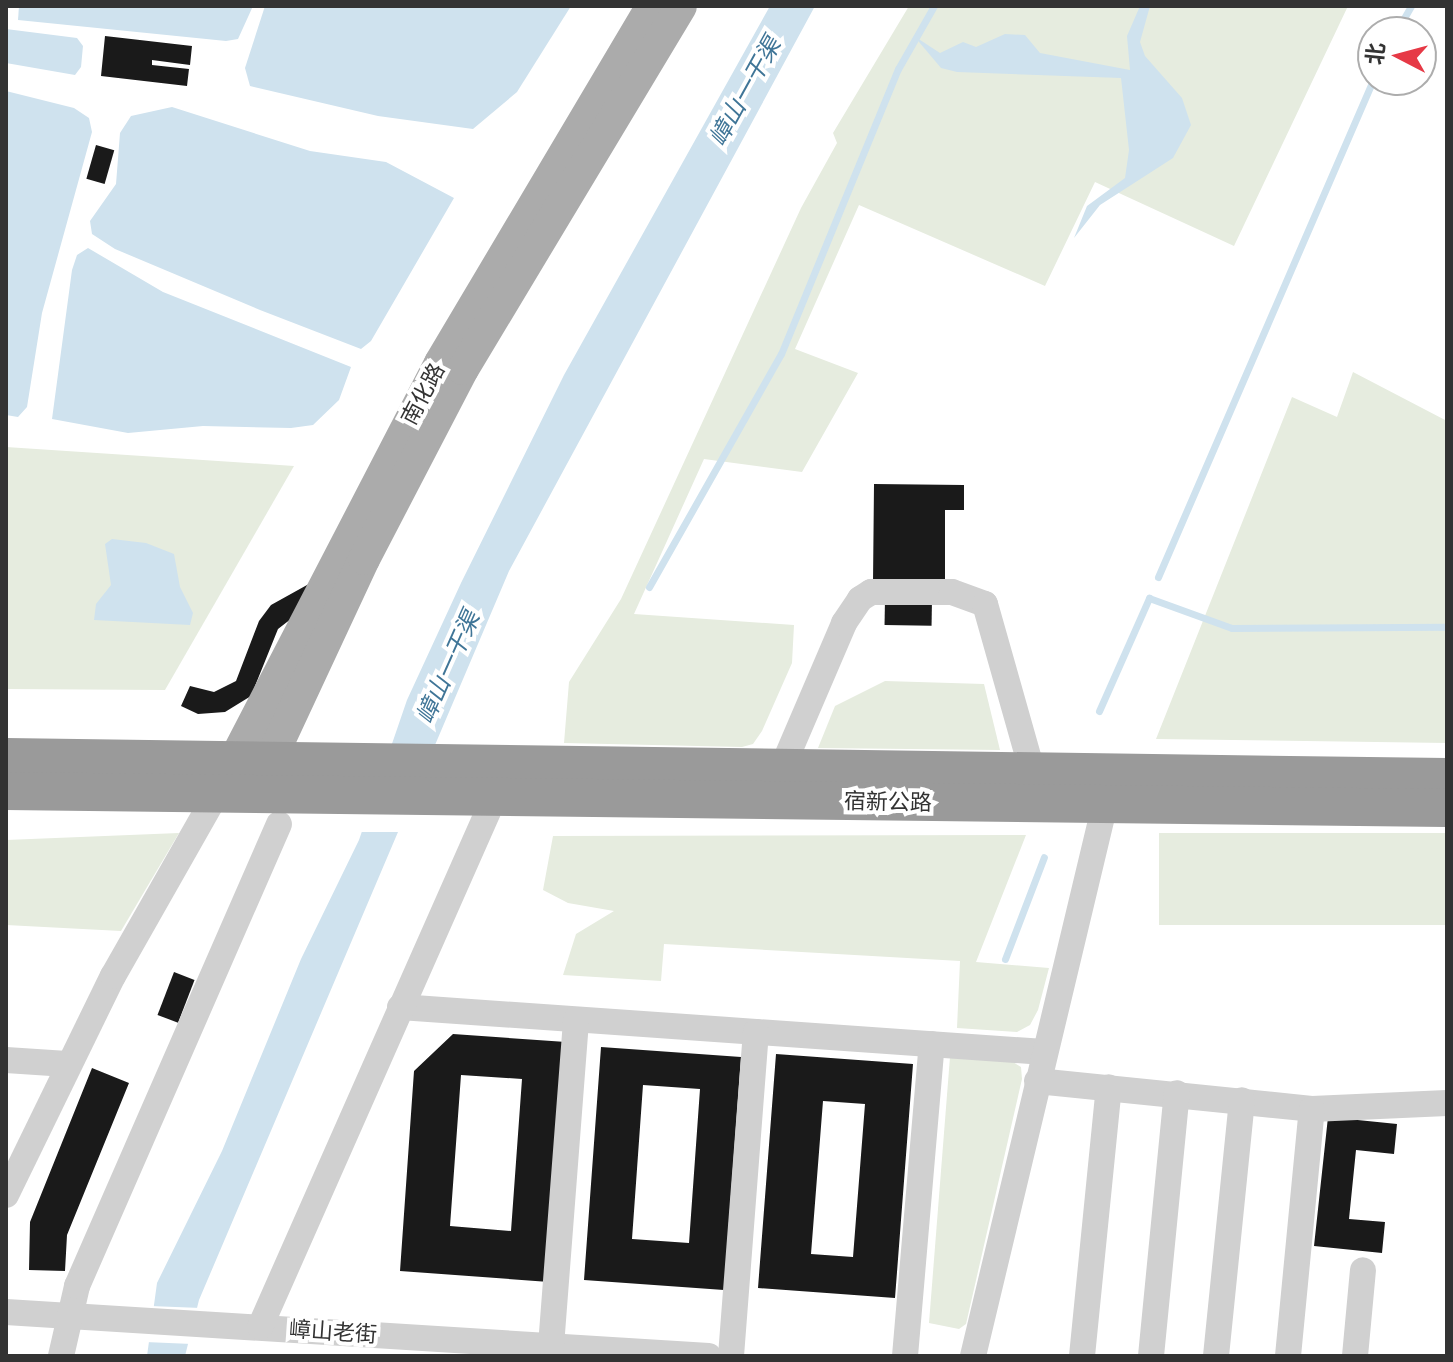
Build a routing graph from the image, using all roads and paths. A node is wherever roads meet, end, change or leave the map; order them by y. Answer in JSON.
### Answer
{"nodes":[{"id":1,"x":652,"y":6,"type":"edge"},
{"id":2,"x":681,"y":6,"type":"edge"},
{"id":3,"x":6,"y":757,"type":"edge"},
{"id":4,"x":782,"y":768,"type":"junction"},
{"id":5,"x":1032,"y":770,"type":"junction"},
{"id":6,"x":1447,"y":777,"type":"edge"},
{"id":7,"x":263,"y":778,"type":"junction"},
{"id":8,"x":224,"y":779,"type":"junction"},
{"id":9,"x":494,"y":782,"type":"junction"},
{"id":10,"x":6,"y":791,"type":"edge"},
{"id":11,"x":1105,"y":804,"type":"junction"},
{"id":12,"x":1447,"y":808,"type":"edge"},
{"id":13,"x":279,"y":824,"type":"dead end"},
{"id":14,"x":400,"y":1007,"type":"junction"},
{"id":15,"x":576,"y":1020,"type":"junction"},
{"id":16,"x":756,"y":1032,"type":"junction"},
{"id":17,"x":932,"y":1044,"type":"junction"},
{"id":18,"x":1044,"y":1052,"type":"junction"},
{"id":19,"x":6,"y":1060,"type":"edge"},
{"id":20,"x":67,"y":1064,"type":"junction"},
{"id":21,"x":1037,"y":1081,"type":"junction"},
{"id":22,"x":1109,"y":1087,"type":"junction"},
{"id":23,"x":1177,"y":1093,"type":"junction"},
{"id":24,"x":1242,"y":1100,"type":"junction"},
{"id":25,"x":1447,"y":1103,"type":"edge"},
{"id":26,"x":1312,"y":1109,"type":"junction"},
{"id":27,"x":6,"y":1195,"type":"edge"},
{"id":28,"x":1363,"y":1270,"type":"dead end"},
{"id":29,"x":6,"y":1312,"type":"edge"},
{"id":30,"x":76,"y":1315,"type":"junction"},
{"id":31,"x":249,"y":1326,"type":"junction"},
{"id":32,"x":541,"y":1349,"type":"edge"},
{"id":33,"x":61,"y":1356,"type":"edge"},
{"id":34,"x":709,"y":1356,"type":"edge"},
{"id":35,"x":731,"y":1356,"type":"edge"},
{"id":36,"x":905,"y":1356,"type":"edge"},
{"id":37,"x":973,"y":1356,"type":"edge"},
{"id":38,"x":1082,"y":1356,"type":"edge"},
{"id":39,"x":1151,"y":1356,"type":"edge"},
{"id":40,"x":1216,"y":1356,"type":"edge"},
{"id":41,"x":1288,"y":1356,"type":"edge"},
{"id":42,"x":1355,"y":1356,"type":"edge"}],
"edges":[{"from":1,"to":8,"type":"main road","name":"南化路"},
{"from":2,"to":7,"type":"main road","name":"南化路"},
{"from":3,"to":8,"type":"highway"},
{"from":4,"to":5,"type":"highway","name":"宿新公路"},
{"from":4,"to":5,"type":"street"},
{"from":4,"to":9,"type":"highway","name":"宿新公路"},
{"from":5,"to":6,"type":"highway","name":"宿新公路"},
{"from":7,"to":8,"type":"highway","name":"宿新公路"},
{"from":7,"to":9,"type":"highway","name":"宿新公路"},
{"from":8,"to":10,"type":"highway"},
{"from":8,"to":20,"type":"street"},
{"from":9,"to":11,"type":"highway","name":"宿新公路"},
{"from":9,"to":14,"type":"street"},
{"from":11,"to":12,"type":"highway","name":"宿新公路"},
{"from":11,"to":18,"type":"street"},
{"from":13,"to":30,"type":"street"},
{"from":14,"to":15,"type":"street"},
{"from":14,"to":31,"type":"street"},
{"from":15,"to":16,"type":"street"},
{"from":15,"to":32,"type":"street"},
{"from":16,"to":17,"type":"street"},
{"from":16,"to":35,"type":"street"},
{"from":17,"to":18,"type":"street"},
{"from":17,"to":36,"type":"street"},
{"from":18,"to":21,"type":"street"},
{"from":19,"to":20,"type":"street"},
{"from":20,"to":27,"type":"street"},
{"from":21,"to":22,"type":"street"},
{"from":21,"to":37,"type":"street"},
{"from":22,"to":23,"type":"street"},
{"from":22,"to":38,"type":"street"},
{"from":23,"to":24,"type":"street"},
{"from":23,"to":39,"type":"street"},
{"from":24,"to":26,"type":"street"},
{"from":24,"to":40,"type":"street"},
{"from":25,"to":26,"type":"street"},
{"from":26,"to":41,"type":"street"},
{"from":28,"to":42,"type":"street"},
{"from":29,"to":30,"type":"street","name":"嶂山老街"},
{"from":30,"to":31,"type":"street","name":"嶂山老街"},
{"from":30,"to":33,"type":"street"},
{"from":31,"to":32,"type":"street","name":"嶂山老街"},
{"from":32,"to":34,"type":"street","name":"嶂山老街"}]}
